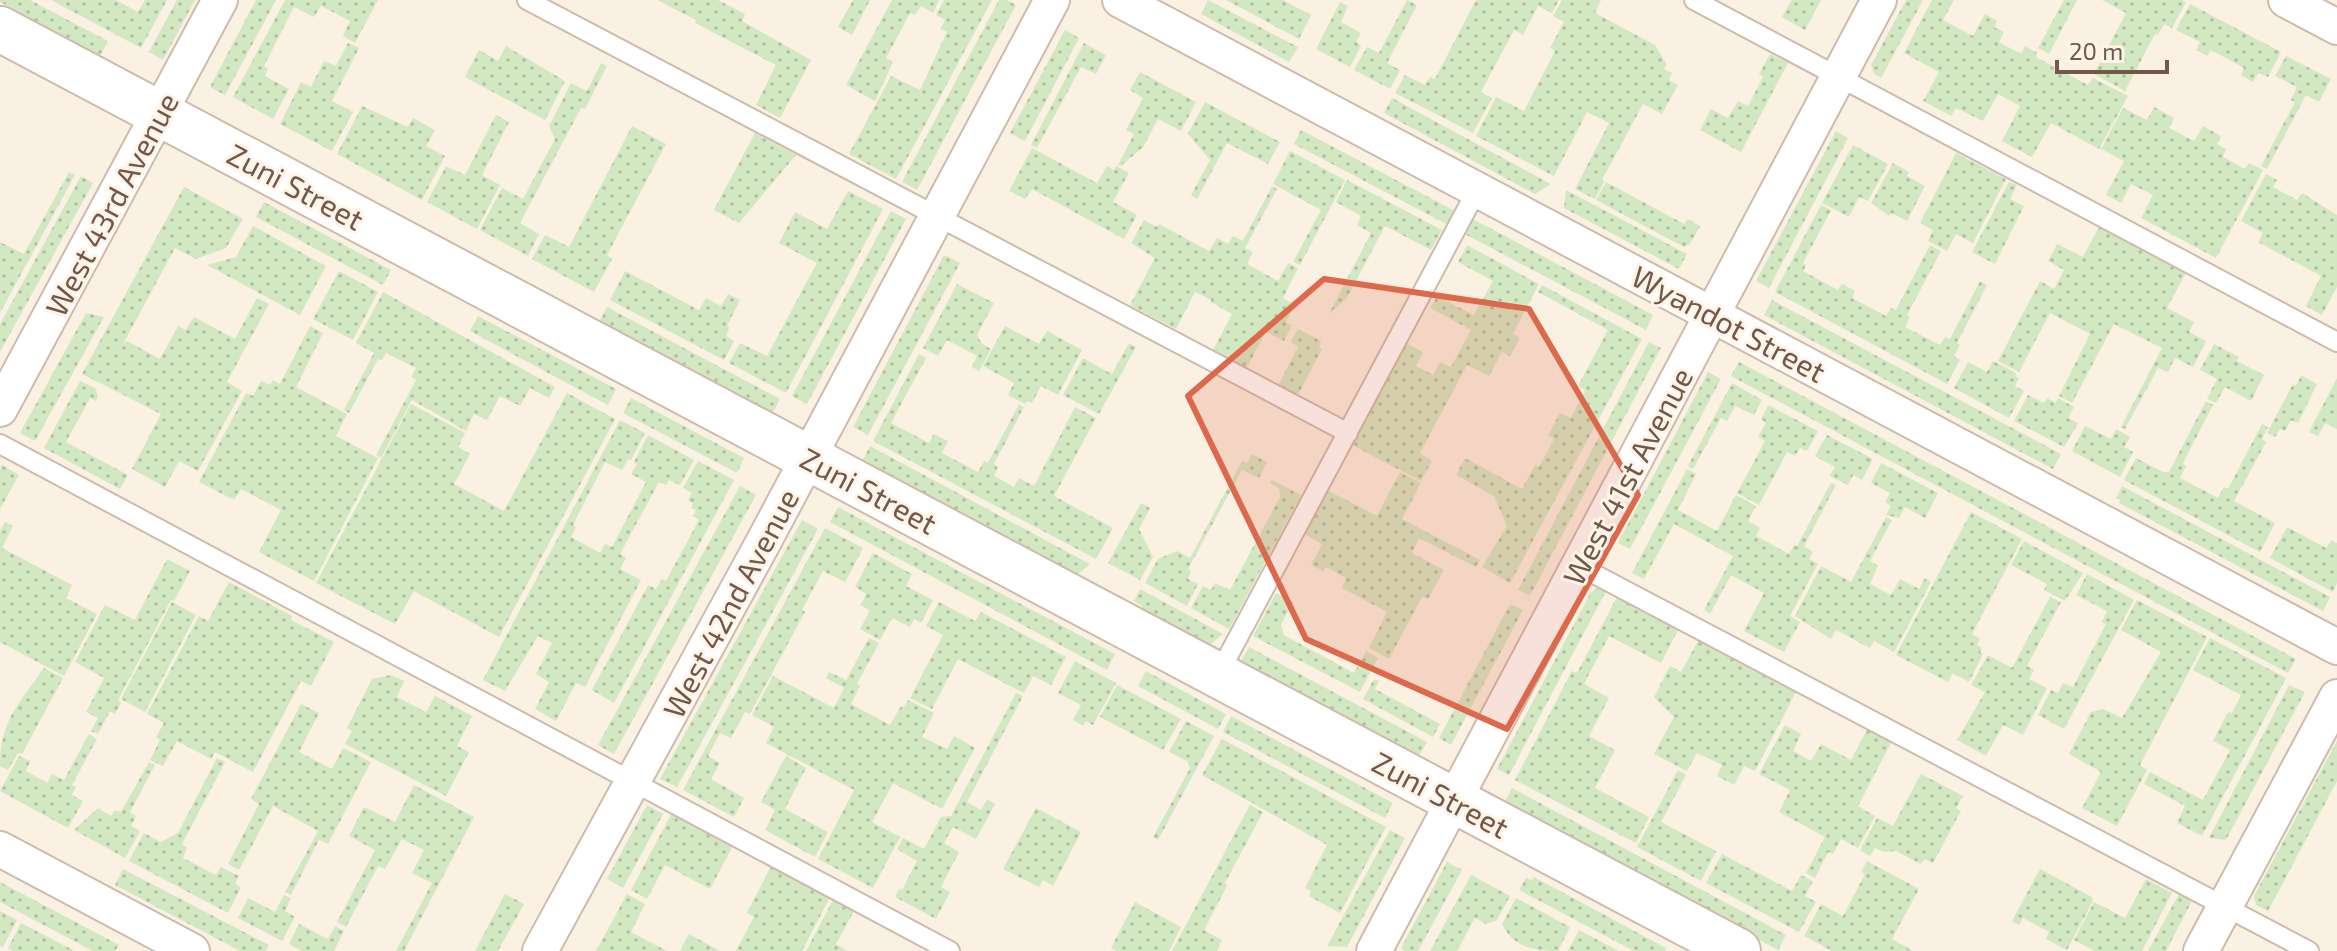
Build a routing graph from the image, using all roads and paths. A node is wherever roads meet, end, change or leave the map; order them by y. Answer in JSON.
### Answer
{"nodes":[{"id":1,"x":220,"y":0,"type":"edge"},
{"id":2,"x":527,"y":0,"type":"edge"},
{"id":3,"x":1052,"y":0,"type":"edge"},
{"id":4,"x":1120,"y":0,"type":"edge"},
{"id":5,"x":1694,"y":0,"type":"edge"},
{"id":6,"x":1879,"y":0,"type":"edge"},
{"id":7,"x":2286,"y":0,"type":"edge"},
{"id":8,"x":2337,"y":27,"type":"edge"},
{"id":9,"x":0,"y":29,"type":"edge"},
{"id":10,"x":1839,"y":77,"type":"junction"},
{"id":11,"x":160,"y":114,"type":"junction"},
{"id":12,"x":1477,"y":190,"type":"junction"},
{"id":13,"x":937,"y":216,"type":"junction"},
{"id":14,"x":1712,"y":315,"type":"junction"},
{"id":15,"x":2337,"y":342,"type":"edge"},
{"id":16,"x":0,"y":409,"type":"edge"},
{"id":17,"x":1348,"y":433,"type":"junction"},
{"id":18,"x":0,"y":444,"type":"edge"},
{"id":19,"x":808,"y":458,"type":"junction"},
{"id":20,"x":1579,"y":566,"type":"junction"},
{"id":21,"x":2337,"y":647,"type":"edge"},
{"id":22,"x":1218,"y":675,"type":"junction"},
{"id":23,"x":2337,"y":697,"type":"edge"},
{"id":24,"x":633,"y":782,"type":"junction"},
{"id":25,"x":1454,"y":800,"type":"junction"},
{"id":26,"x":0,"y":849,"type":"edge"},
{"id":27,"x":2225,"y":907,"type":"junction"},
{"id":28,"x":192,"y":951,"type":"edge"},
{"id":29,"x":540,"y":951,"type":"edge"},
{"id":30,"x":950,"y":951,"type":"edge"},
{"id":31,"x":1374,"y":951,"type":"edge"},
{"id":32,"x":1738,"y":951,"type":"edge"},
{"id":33,"x":2201,"y":951,"type":"edge"},
{"id":34,"x":2309,"y":951,"type":"edge"}],
"edges":[{"from":1,"to":11,"type":"street","name":"West 43rd Avenue"},
{"from":2,"to":13,"type":"lane"},
{"from":3,"to":13,"type":"street","name":"West 42nd Avenue"},
{"from":4,"to":12,"type":"street","name":"Wyandot Street"},
{"from":5,"to":10,"type":"lane"},
{"from":6,"to":10,"type":"street","name":"West 41st Avenue"},
{"from":7,"to":8,"type":"street"},
{"from":9,"to":11,"type":"street","name":"Zuni Street"},
{"from":10,"to":14,"type":"street","name":"West 41st Avenue"},
{"from":10,"to":15,"type":"lane"},
{"from":11,"to":16,"type":"street","name":"West 43rd Avenue"},
{"from":11,"to":19,"type":"street","name":"Zuni Street"},
{"from":12,"to":14,"type":"street","name":"Wyandot Street"},
{"from":12,"to":17,"type":"lane"},
{"from":13,"to":17,"type":"lane"},
{"from":13,"to":19,"type":"street","name":"West 42nd Avenue"},
{"from":14,"to":20,"type":"street","name":"West 41st Avenue"},
{"from":14,"to":21,"type":"street","name":"Wyandot Street"},
{"from":17,"to":22,"type":"lane"},
{"from":18,"to":24,"type":"lane"},
{"from":19,"to":22,"type":"street","name":"Zuni Street"},
{"from":19,"to":24,"type":"street","name":"West 42nd Avenue"},
{"from":20,"to":25,"type":"street","name":"West 41st Avenue"},
{"from":20,"to":27,"type":"lane"},
{"from":22,"to":25,"type":"street","name":"Zuni Street"},
{"from":23,"to":27,"type":"street"},
{"from":24,"to":29,"type":"street","name":"West 42nd Avenue"},
{"from":24,"to":30,"type":"lane"},
{"from":25,"to":31,"type":"street","name":"West 41st Avenue"},
{"from":25,"to":32,"type":"street","name":"Zuni Street"},
{"from":26,"to":28,"type":"street"},
{"from":27,"to":33,"type":"street"},
{"from":27,"to":34,"type":"lane"}]}
